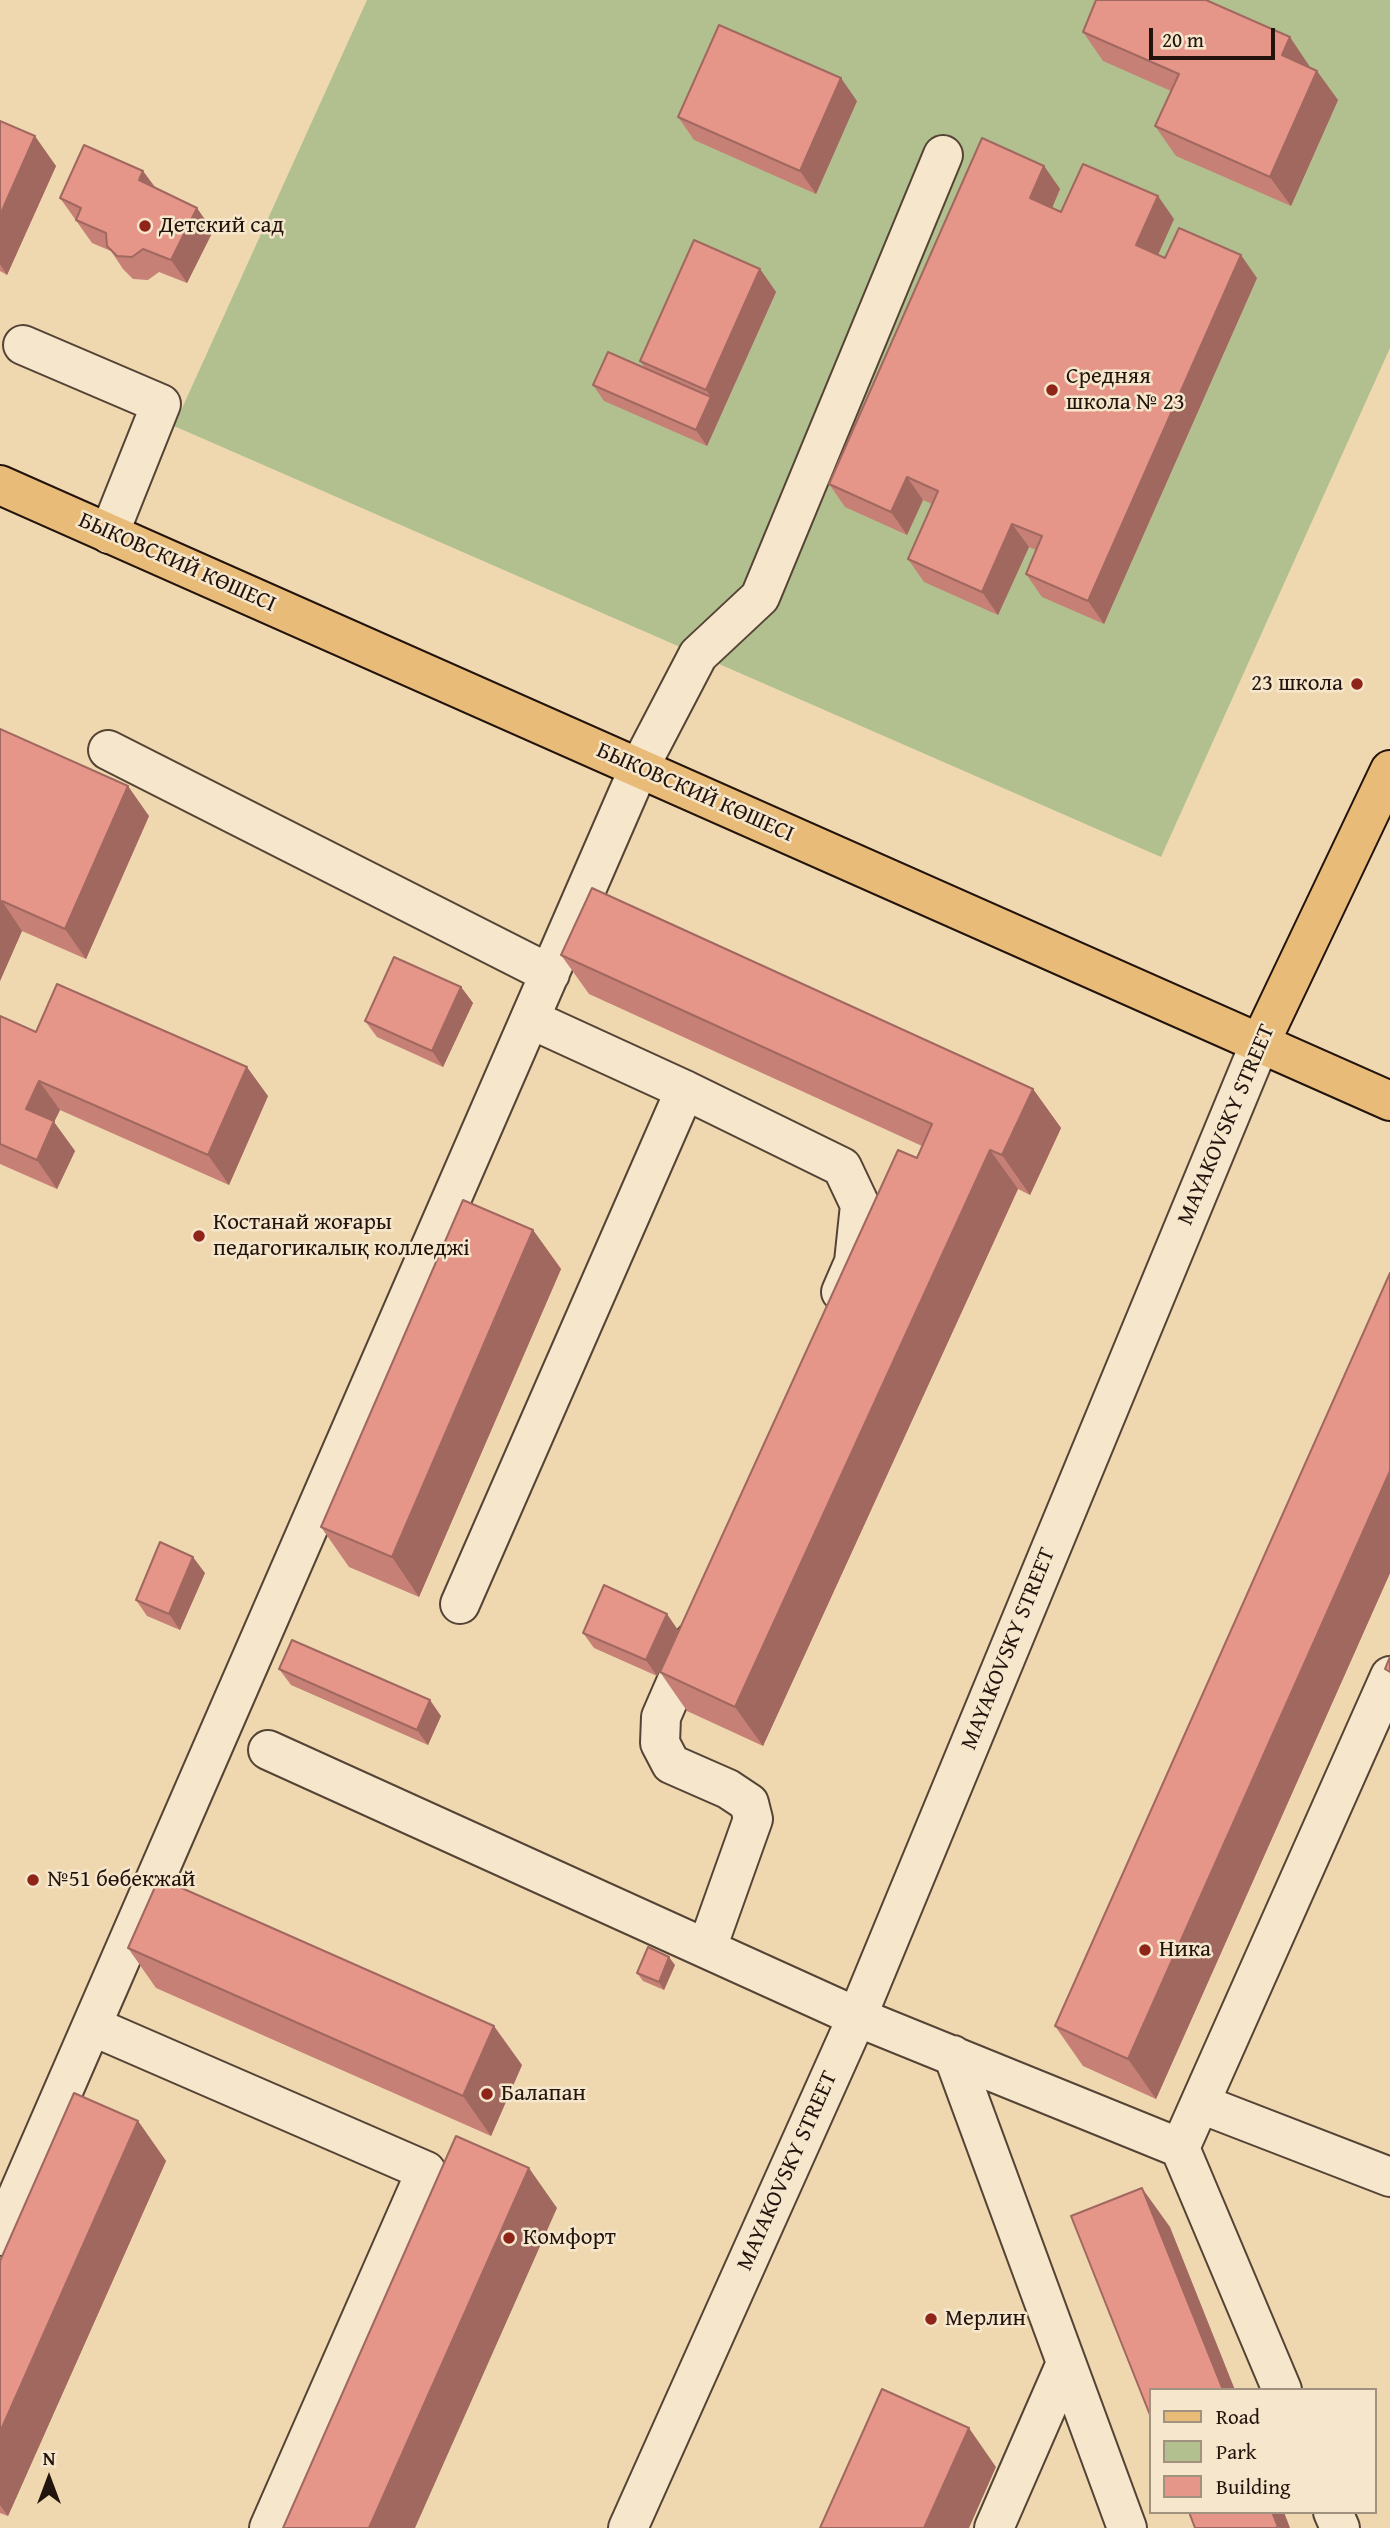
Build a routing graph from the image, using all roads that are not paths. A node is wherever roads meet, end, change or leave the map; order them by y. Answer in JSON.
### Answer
{"nodes":[{"id":1,"x":943,"y":155,"type":"dead end"},
{"id":2,"x":23,"y":345,"type":"dead end"},
{"id":3,"x":0,"y":485,"type":"edge"},
{"id":4,"x":109,"y":534,"type":"junction"},
{"id":5,"x":108,"y":750,"type":"dead end"},
{"id":6,"x":639,"y":768,"type":"junction"},
{"id":7,"x":1390,"y":770,"type":"edge"},
{"id":8,"x":550,"y":974,"type":"junction"},
{"id":9,"x":530,"y":1019,"type":"junction"},
{"id":10,"x":1260,"y":1043,"type":"junction"},
{"id":11,"x":685,"y":1090,"type":"junction"},
{"id":12,"x":1390,"y":1101,"type":"edge"},
{"id":13,"x":827,"y":1326,"type":"edge"},
{"id":14,"x":460,"y":1604,"type":"dead end"},
{"id":15,"x":708,"y":1608,"type":"edge"},
{"id":16,"x":1390,"y":1676,"type":"edge"},
{"id":17,"x":268,"y":1750,"type":"dead end"},
{"id":18,"x":707,"y":1948,"type":"junction"},
{"id":19,"x":857,"y":2017,"type":"junction"},
{"id":20,"x":92,"y":2026,"type":"junction"},
{"id":21,"x":953,"y":2055,"type":"junction"},
{"id":22,"x":1200,"y":2104,"type":"junction"},
{"id":23,"x":1180,"y":2148,"type":"junction"},
{"id":24,"x":1390,"y":2177,"type":"edge"},
{"id":25,"x":0,"y":2236,"type":"edge"},
{"id":26,"x":1066,"y":2363,"type":"junction"},
{"id":27,"x":1281,"y":2388,"type":"edge"},
{"id":28,"x":269,"y":2528,"type":"edge"},
{"id":29,"x":628,"y":2528,"type":"edge"},
{"id":30,"x":993,"y":2528,"type":"edge"},
{"id":31,"x":1127,"y":2528,"type":"edge"}],
"edges":[{"from":1,"to":6,"type":"street"},
{"from":2,"to":4,"type":"street"},
{"from":3,"to":4,"type":"main road","name":"БЫКОВСКИЙ КӨШЕСІ"},
{"from":4,"to":6,"type":"main road","name":"БЫКОВСКИЙ КӨШЕСІ"},
{"from":5,"to":8,"type":"street"},
{"from":6,"to":8,"type":"street"},
{"from":6,"to":10,"type":"main road","name":"БЫКОВСКИЙ КӨШЕСІ"},
{"from":7,"to":10,"type":"main road","name":"MAYAKOVSKY STREET"},
{"from":8,"to":9,"type":"street"},
{"from":9,"to":11,"type":"street"},
{"from":9,"to":20,"type":"street"},
{"from":10,"to":12,"type":"main road","name":"БЫКОВСКИЙ КӨШЕСІ"},
{"from":10,"to":19,"type":"street","name":"MAYAKOVSKY STREET"},
{"from":11,"to":13,"type":"street"},
{"from":11,"to":14,"type":"street"},
{"from":15,"to":18,"type":"street"},
{"from":16,"to":22,"type":"street"},
{"from":17,"to":18,"type":"street"},
{"from":18,"to":19,"type":"street"},
{"from":19,"to":21,"type":"street"},
{"from":19,"to":29,"type":"street","name":"MAYAKOVSKY STREET"},
{"from":20,"to":25,"type":"street"},
{"from":20,"to":28,"type":"street"},
{"from":21,"to":23,"type":"street"},
{"from":21,"to":26,"type":"street"},
{"from":22,"to":23,"type":"street"},
{"from":22,"to":24,"type":"street"},
{"from":23,"to":27,"type":"street"},
{"from":26,"to":30,"type":"street"},
{"from":26,"to":31,"type":"street"}]}
